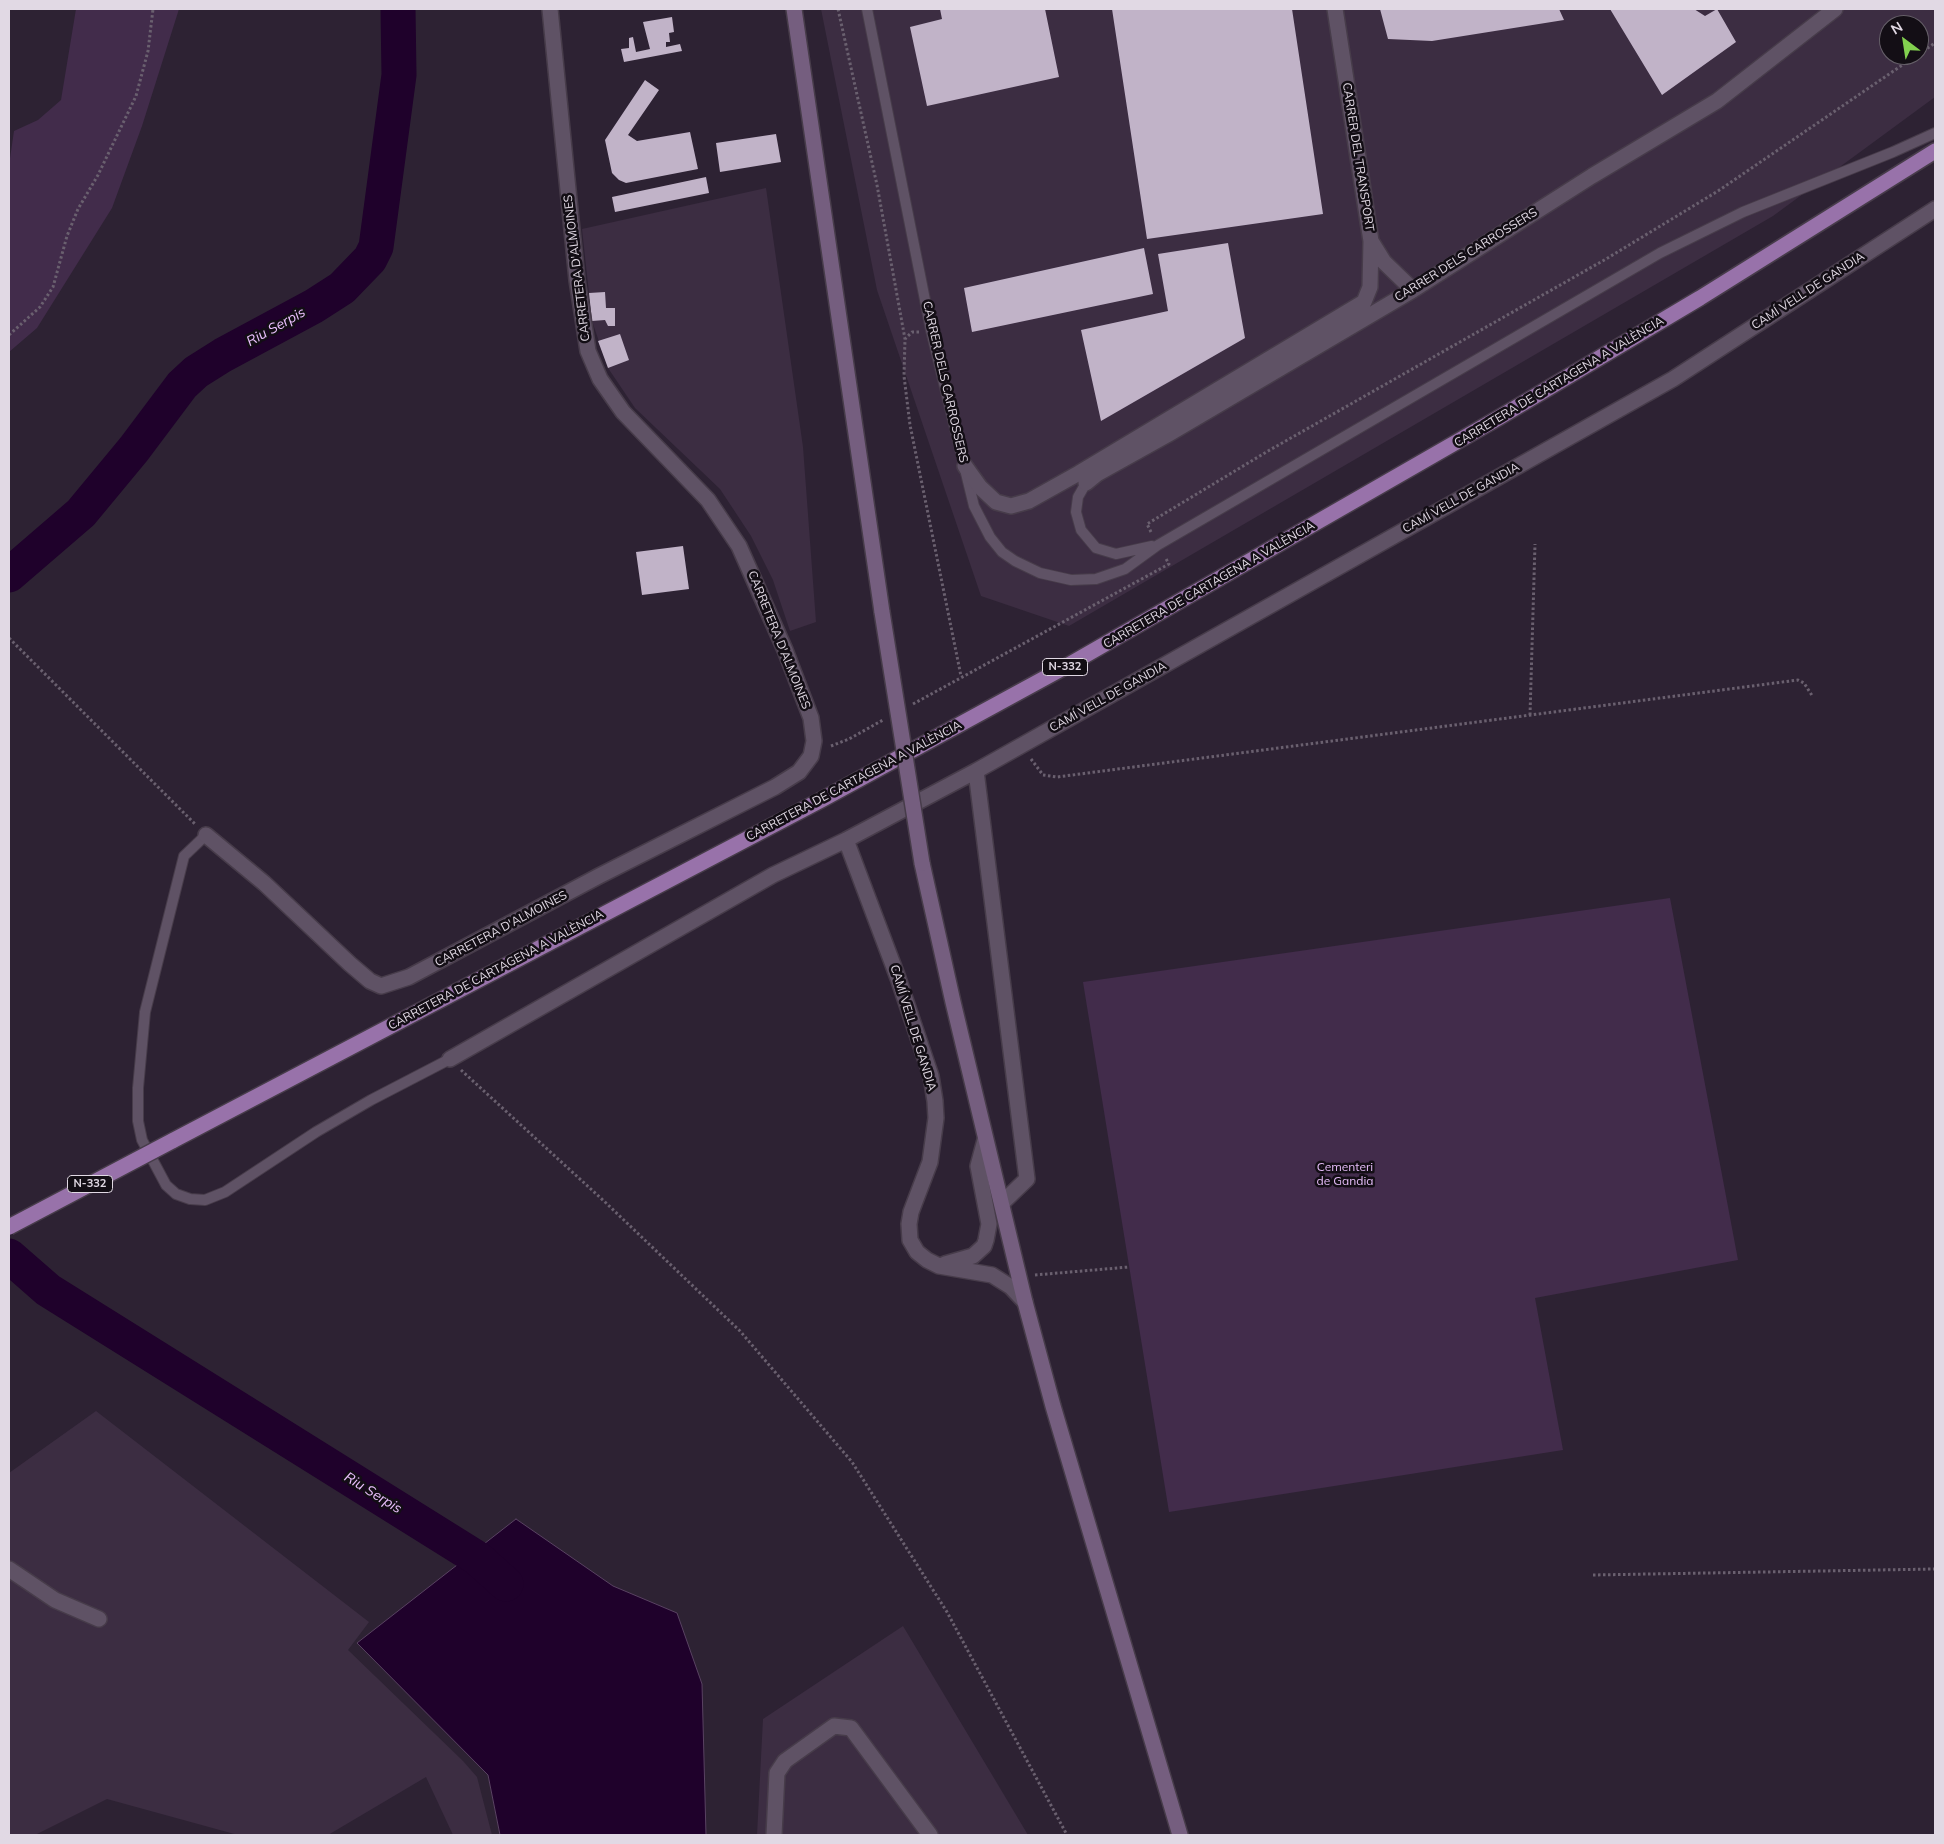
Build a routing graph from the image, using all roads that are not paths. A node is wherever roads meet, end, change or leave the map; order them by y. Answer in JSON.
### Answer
{"nodes":[{"id":1,"x":550,"y":9,"type":"edge"},
{"id":2,"x":794,"y":9,"type":"edge"},
{"id":3,"x":866,"y":9,"type":"edge"},
{"id":4,"x":1335,"y":9,"type":"edge"},
{"id":5,"x":1835,"y":9,"type":"edge"},
{"id":6,"x":1935,"y":133,"type":"edge"},
{"id":7,"x":1935,"y":151,"type":"edge"},
{"id":8,"x":1935,"y":209,"type":"edge"},
{"id":9,"x":1371,"y":241,"type":"junction"},
{"id":10,"x":1413,"y":290,"type":"junction"},
{"id":11,"x":964,"y":466,"type":"junction"},
{"id":12,"x":1086,"y":482,"type":"joint"},
{"id":13,"x":1158,"y":545,"type":"junction"},
{"id":14,"x":976,"y":771,"type":"junction"},
{"id":15,"x":206,"y":835,"type":"joint"},
{"id":16,"x":846,"y":840,"type":"junction"},
{"id":17,"x":450,"y":1059,"type":"joint"},
{"id":18,"x":985,"y":1140,"type":"junction"},
{"id":19,"x":1002,"y":1203,"type":"junction"},
{"id":20,"x":9,"y":1227,"type":"edge"},
{"id":21,"x":939,"y":1266,"type":"junction"},
{"id":22,"x":1025,"y":1302,"type":"junction"},
{"id":23,"x":9,"y":1569,"type":"edge"},
{"id":24,"x":98,"y":1619,"type":"dead end"},
{"id":25,"x":774,"y":1835,"type":"edge"},
{"id":26,"x":930,"y":1835,"type":"edge"},
{"id":27,"x":1180,"y":1835,"type":"edge"}],
"edges":[{"from":1,"to":15,"type":"street","name":"CARRETERA D'ALMOINES"},
{"from":2,"to":18,"type":"main road","bridge":true},
{"from":3,"to":11,"type":"lane","name":"CARRER DELS CARROSSERS"},
{"from":4,"to":9,"type":"street","name":"CARRER DEL TRANSPORT"},
{"from":5,"to":10,"type":"street","name":"CARRER DELS CARROSSERS"},
{"from":6,"to":13,"type":"lane"},
{"from":7,"to":20,"type":"highway","name":"CARRETERA DE CARTAGENA A VALÈNCIA","number":"N-332","bridge":true},
{"from":8,"to":14,"type":"street","name":"CAMÍ VELL DE GANDIA"},
{"from":9,"to":10,"type":"street","name":"CARRER DEL TRANSPORT"},
{"from":9,"to":11,"type":"street","name":"CARRER DELS CARROSSERS"},
{"from":10,"to":12,"type":"street","name":"CARRER DELS CARROSSERS"},
{"from":11,"to":13,"type":"lane"},
{"from":12,"to":13,"type":"lane"},
{"from":14,"to":16,"type":"street","name":"CAMÍ VELL DE GANDIA"},
{"from":14,"to":19,"type":"street"},
{"from":15,"to":17,"type":"lane"},
{"from":16,"to":17,"type":"street","name":"CAMÍ VELL DE GANDIA"},
{"from":16,"to":21,"type":"street","name":"CAMÍ VELL DE GANDIA"},
{"from":18,"to":19,"type":"main road"},
{"from":18,"to":21,"type":"street"},
{"from":19,"to":22,"type":"main road"},
{"from":21,"to":22,"type":"street","name":"CAMÍ VELL DE GANDIA"},
{"from":22,"to":27,"type":"main road"},
{"from":23,"to":24,"type":"street"},
{"from":25,"to":26,"type":"street"}]}
